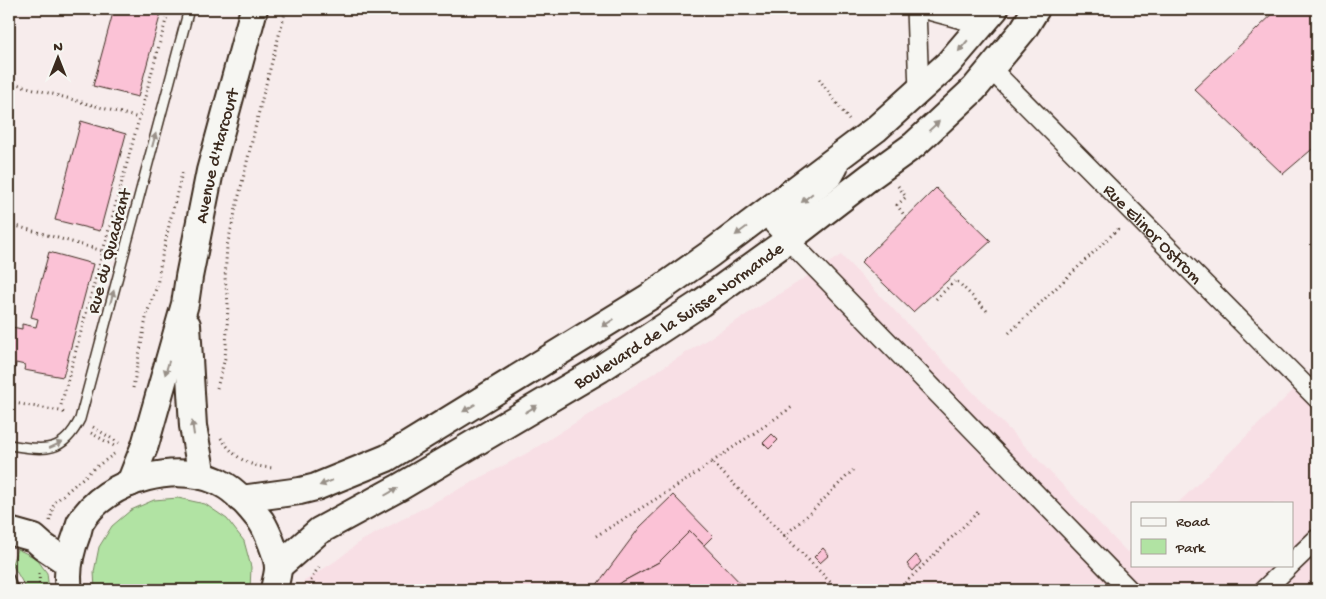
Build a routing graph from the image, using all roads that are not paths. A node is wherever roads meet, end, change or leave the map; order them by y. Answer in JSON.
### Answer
{"nodes":[{"id":1,"x":189,"y":9,"type":"edge"},
{"id":2,"x":254,"y":9,"type":"edge"},
{"id":3,"x":916,"y":9,"type":"edge"},
{"id":4,"x":925,"y":9,"type":"edge"},
{"id":5,"x":1036,"y":9,"type":"edge"},
{"id":6,"x":988,"y":17,"type":"edge"},
{"id":7,"x":990,"y":69,"type":"junction"},
{"id":8,"x":919,"y":91,"type":"junction"},
{"id":9,"x":850,"y":148,"type":"junction"},
{"id":10,"x":788,"y":240,"type":"junction"},
{"id":11,"x":185,"y":304,"type":"junction"},
{"id":12,"x":1317,"y":398,"type":"edge"},
{"id":13,"x":9,"y":445,"type":"edge"},
{"id":14,"x":202,"y":476,"type":"junction"},
{"id":15,"x":130,"y":483,"type":"junction"},
{"id":16,"x":241,"y":499,"type":"junction"},
{"id":17,"x":80,"y":524,"type":"junction"},
{"id":18,"x":9,"y":530,"type":"edge"},
{"id":19,"x":34,"y":538,"type":"junction"},
{"id":20,"x":1317,"y":539,"type":"edge"},
{"id":21,"x":1294,"y":561,"type":"edge"},
{"id":22,"x":68,"y":563,"type":"junction"},
{"id":23,"x":1289,"y":566,"type":"edge"},
{"id":24,"x":276,"y":578,"type":"edge"},
{"id":25,"x":9,"y":579,"type":"edge"},
{"id":26,"x":14,"y":590,"type":"edge"},
{"id":27,"x":69,"y":590,"type":"edge"},
{"id":28,"x":1129,"y":590,"type":"edge"},
{"id":29,"x":1264,"y":590,"type":"edge"}],
"edges":[{"from":13,"to":1,"type":"lane","name":"Rue du Quadrant","one_way":true},
{"from":2,"to":11,"type":"street","name":"Avenue d'Harcourt"},
{"from":3,"to":8,"type":"street"},
{"from":4,"to":6,"type":"street"},
{"from":5,"to":7,"type":"street","name":"Boulevard de la Suisse Normande"},
{"from":6,"to":8,"type":"street","name":"Boulevard de la Suisse Normande","one_way":true},
{"from":10,"to":7,"type":"street","name":"Boulevard de la Suisse Normande","one_way":true},
{"from":7,"to":12,"type":"street","name":"Rue Elinor Ostrom"},
{"from":8,"to":9,"type":"street","name":"Boulevard de la Suisse Normande"},
{"from":9,"to":10,"type":"street","one_way":true},
{"from":9,"to":16,"type":"street","name":"Boulevard de la Suisse Normande","one_way":true},
{"from":24,"to":10,"type":"street","name":"Boulevard de la Suisse Normande","one_way":true},
{"from":10,"to":28,"type":"street"},
{"from":14,"to":11,"type":"street","name":"Avenue d'Harcourt","one_way":true},
{"from":11,"to":15,"type":"street","name":"Avenue d'Harcourt","one_way":true},
{"from":14,"to":15,"type":"street"},
{"from":14,"to":16,"type":"street"},
{"from":15,"to":17,"type":"street"},
{"from":16,"to":24,"type":"street"},
{"from":17,"to":19,"type":"street"},
{"from":17,"to":22,"type":"street"},
{"from":18,"to":19,"type":"street"},
{"from":19,"to":22,"type":"street"},
{"from":20,"to":21,"type":"street"},
{"from":22,"to":27,"type":"street"},
{"from":23,"to":29,"type":"street"},
{"from":25,"to":26,"type":"lane"}]}
